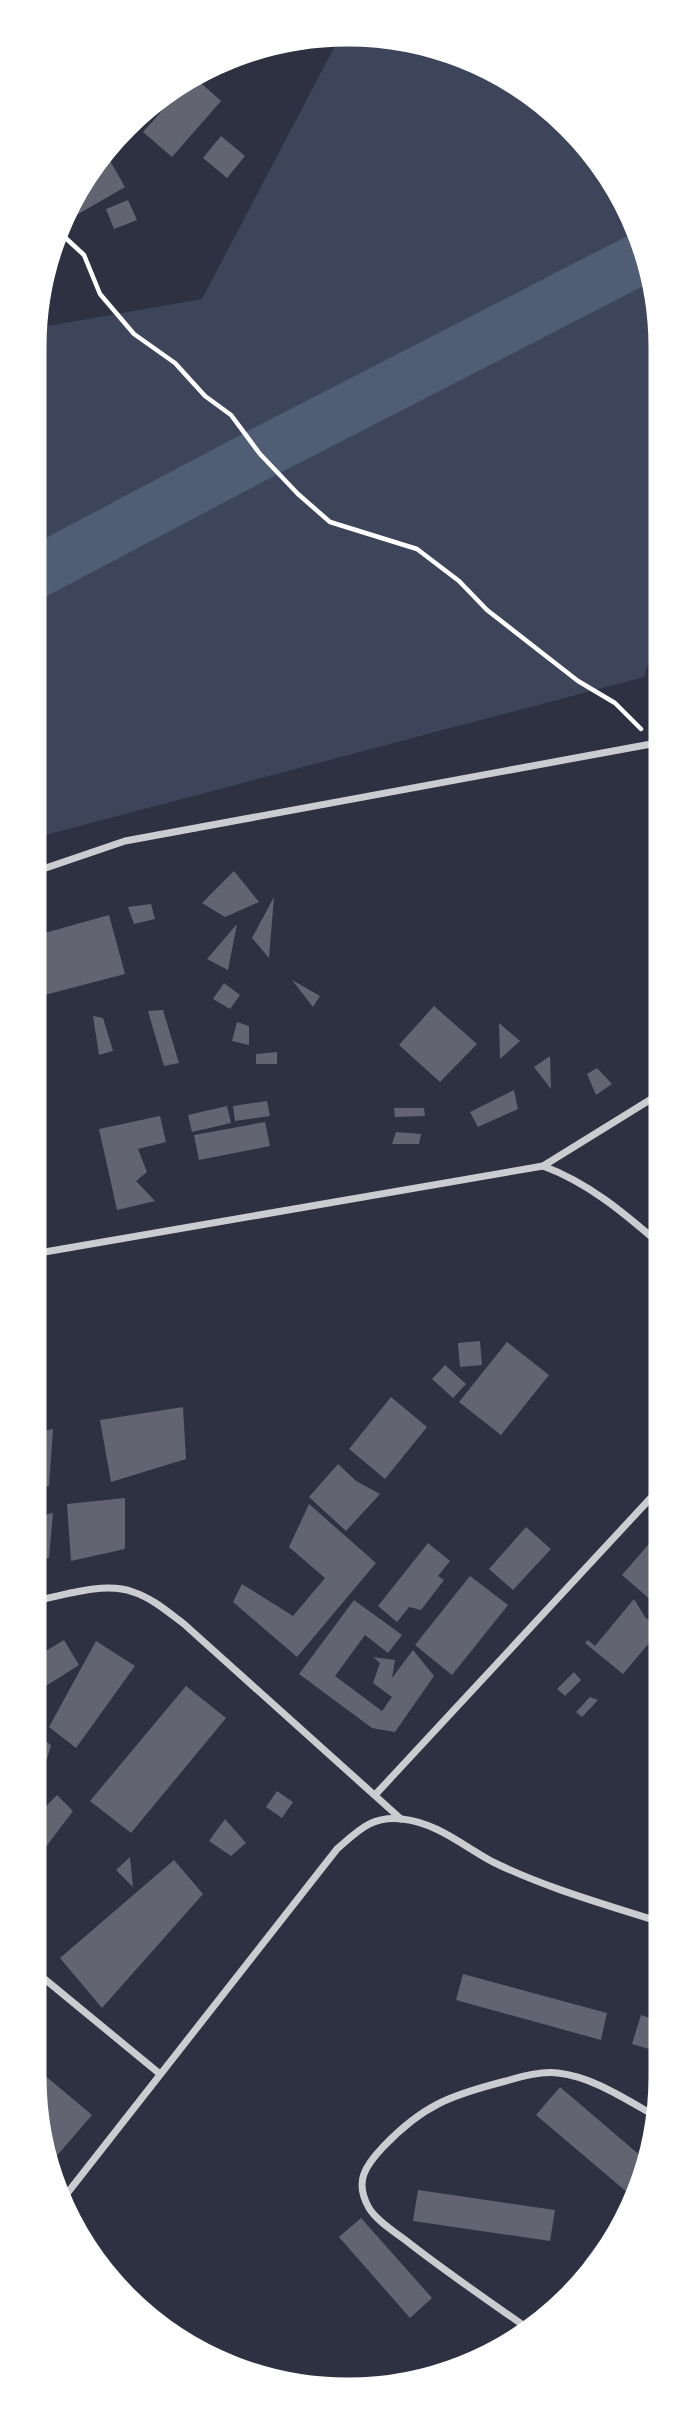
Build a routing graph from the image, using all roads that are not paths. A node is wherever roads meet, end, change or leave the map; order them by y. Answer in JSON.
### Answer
{"nodes":[{"id":1,"x":653,"y":744,"type":"edge"},
{"id":2,"x":42,"y":870,"type":"edge"},
{"id":3,"x":653,"y":1098,"type":"edge"},
{"id":4,"x":543,"y":1166,"type":"junction"},
{"id":5,"x":653,"y":1238,"type":"edge"},
{"id":6,"x":42,"y":1252,"type":"edge"},
{"id":7,"x":653,"y":1496,"type":"edge"},
{"id":8,"x":42,"y":1600,"type":"edge"},
{"id":9,"x":375,"y":1795,"type":"junction"},
{"id":10,"x":401,"y":1819,"type":"junction"},
{"id":11,"x":653,"y":1920,"type":"edge"},
{"id":12,"x":42,"y":1977,"type":"edge"},
{"id":13,"x":160,"y":2074,"type":"junction"},
{"id":14,"x":650,"y":2113,"type":"edge"},
{"id":15,"x":66,"y":2194,"type":"edge"},
{"id":16,"x":524,"y":2326,"type":"edge"}],
"edges":[{"from":1,"to":2,"type":"street"},
{"from":3,"to":4,"type":"street"},
{"from":4,"to":5,"type":"street"},
{"from":4,"to":6,"type":"street"},
{"from":7,"to":9,"type":"street"},
{"from":8,"to":9,"type":"street"},
{"from":9,"to":10,"type":"street"},
{"from":10,"to":11,"type":"street"},
{"from":10,"to":13,"type":"street"},
{"from":12,"to":13,"type":"street"},
{"from":13,"to":15,"type":"street"},
{"from":14,"to":16,"type":"street"}]}
